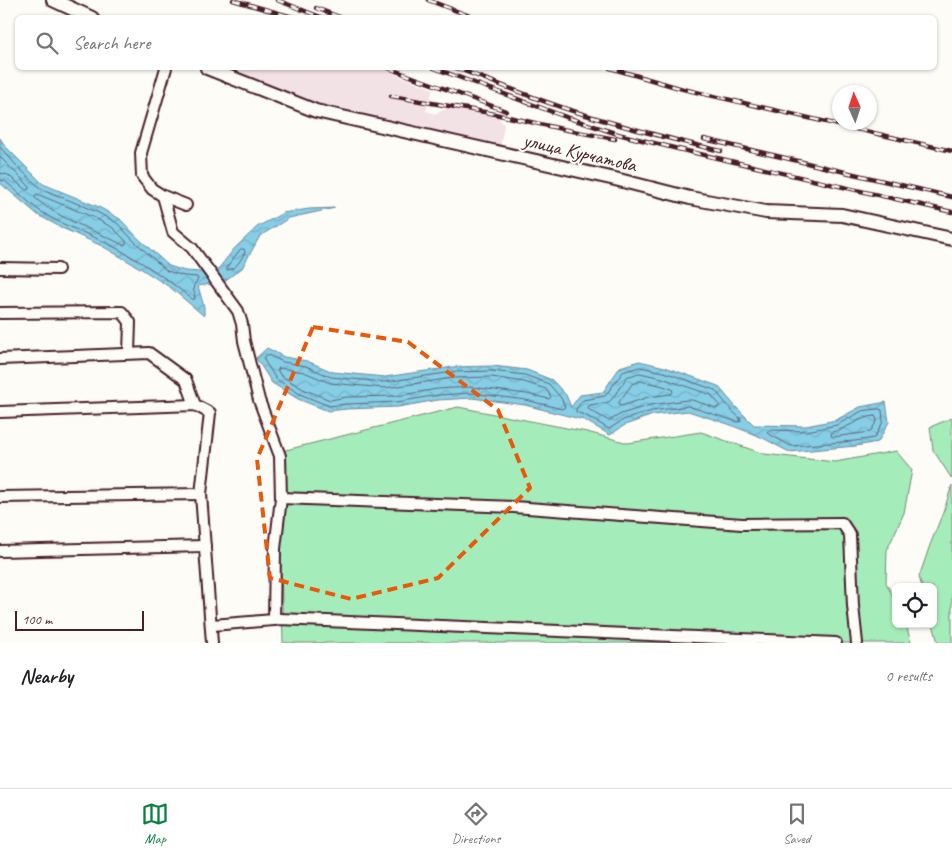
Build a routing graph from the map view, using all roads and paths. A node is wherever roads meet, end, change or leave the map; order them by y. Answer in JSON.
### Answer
{"nodes":[{"id":1,"x":53,"y":0,"type":"edge"},
{"id":2,"x":86,"y":15,"type":"edge"},
{"id":3,"x":165,"y":70,"type":"edge"},
{"id":4,"x":212,"y":70,"type":"edge"},
{"id":5,"x":164,"y":196,"type":"junction"},
{"id":6,"x":186,"y":205,"type":"dead end"},
{"id":7,"x":952,"y":240,"type":"edge"},
{"id":8,"x":0,"y":268,"type":"edge"},
{"id":9,"x":58,"y":269,"type":"dead end"},
{"id":10,"x":0,"y":314,"type":"edge"},
{"id":11,"x":130,"y":353,"type":"junction"},
{"id":12,"x":0,"y":359,"type":"edge"},
{"id":13,"x":195,"y":405,"type":"junction"},
{"id":14,"x":0,"y":412,"type":"edge"},
{"id":15,"x":201,"y":494,"type":"junction"},
{"id":16,"x":0,"y":496,"type":"edge"},
{"id":17,"x":282,"y":498,"type":"junction"},
{"id":18,"x":205,"y":546,"type":"junction"},
{"id":19,"x":0,"y":552,"type":"edge"},
{"id":20,"x":274,"y":620,"type":"junction"},
{"id":21,"x":212,"y":625,"type":"junction"},
{"id":22,"x":212,"y":643,"type":"edge"},
{"id":23,"x":836,"y":643,"type":"edge"},
{"id":24,"x":857,"y":643,"type":"edge"}],
"edges":[{"from":1,"to":2,"type":"street"},
{"from":3,"to":5,"type":"street"},
{"from":4,"to":7,"type":"street","name":"улица Курчатова"},
{"from":5,"to":6,"type":"street"},
{"from":5,"to":17,"type":"street"},
{"from":8,"to":9,"type":"street"},
{"from":10,"to":11,"type":"street"},
{"from":11,"to":12,"type":"street"},
{"from":11,"to":13,"type":"street"},
{"from":13,"to":14,"type":"street"},
{"from":13,"to":15,"type":"street"},
{"from":15,"to":16,"type":"street"},
{"from":15,"to":18,"type":"street"},
{"from":17,"to":20,"type":"street"},
{"from":17,"to":24,"type":"street"},
{"from":18,"to":19,"type":"street"},
{"from":18,"to":21,"type":"street"},
{"from":20,"to":21,"type":"street"},
{"from":20,"to":23,"type":"street"},
{"from":21,"to":22,"type":"street"}]}
